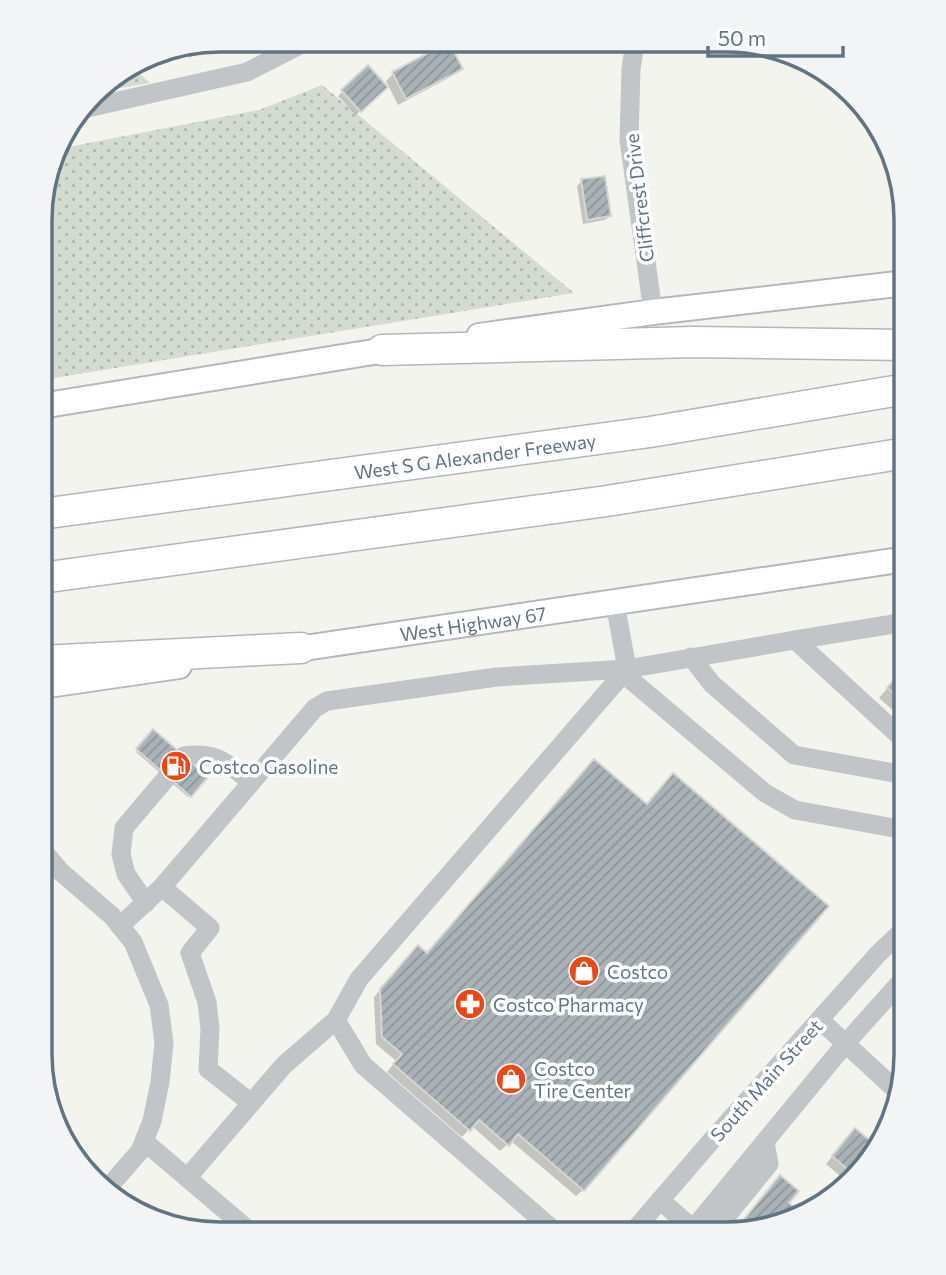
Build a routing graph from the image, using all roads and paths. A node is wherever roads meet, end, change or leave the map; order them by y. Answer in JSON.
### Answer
{"nodes":[{"id":1,"x":633,"y":52,"type":"edge"},
{"id":2,"x":285,"y":53,"type":"edge"},
{"id":3,"x":100,"y":104,"type":"edge"},
{"id":4,"x":894,"y":283,"type":"edge"},
{"id":5,"x":653,"y":312,"type":"junction"},
{"id":6,"x":894,"y":345,"type":"edge"},
{"id":7,"x":382,"y":350,"type":"junction"},
{"id":8,"x":894,"y":391,"type":"edge"},
{"id":9,"x":52,"y":404,"type":"edge"},
{"id":10,"x":894,"y":455,"type":"edge"},
{"id":11,"x":52,"y":513,"type":"edge"},
{"id":12,"x":894,"y":561,"type":"edge"},
{"id":13,"x":52,"y":577,"type":"edge"},
{"id":14,"x":615,"y":603,"type":"junction"},
{"id":15,"x":894,"y":624,"type":"edge"},
{"id":16,"x":795,"y":640,"type":"junction"},
{"id":17,"x":301,"y":648,"type":"junction"},
{"id":18,"x":691,"y":657,"type":"junction"},
{"id":19,"x":52,"y":659,"type":"edge"},
{"id":20,"x":627,"y":669,"type":"junction"},
{"id":21,"x":52,"y":684,"type":"edge"},
{"id":22,"x":893,"y":730,"type":"edge"},
{"id":23,"x":184,"y":756,"type":"dead end"},
{"id":24,"x":893,"y":773,"type":"edge"},
{"id":25,"x":168,"y":776,"type":"dead end"},
{"id":26,"x":251,"y":782,"type":"junction"},
{"id":27,"x":893,"y":828,"type":"edge"},
{"id":28,"x":52,"y":863,"type":"edge"},
{"id":29,"x":162,"y":887,"type":"junction"},
{"id":30,"x":146,"y":903,"type":"junction"},
{"id":31,"x":120,"y":926,"type":"junction"},
{"id":32,"x":893,"y":939,"type":"edge"},
{"id":33,"x":893,"y":990,"type":"edge"},
{"id":34,"x":336,"y":1020,"type":"junction"},
{"id":35,"x":820,"y":1020,"type":"junction"},
{"id":36,"x":846,"y":1043,"type":"junction"},
{"id":37,"x":890,"y":1085,"type":"edge"},
{"id":38,"x":251,"y":1103,"type":"junction"},
{"id":39,"x":145,"y":1142,"type":"junction"},
{"id":40,"x":187,"y":1178,"type":"junction"},
{"id":41,"x":112,"y":1183,"type":"edge"},
{"id":42,"x":660,"y":1200,"type":"junction"},
{"id":43,"x":239,"y":1222,"type":"edge"},
{"id":44,"x":544,"y":1222,"type":"edge"},
{"id":45,"x":641,"y":1222,"type":"edge"},
{"id":46,"x":685,"y":1222,"type":"edge"},
{"id":47,"x":706,"y":1222,"type":"edge"}],
"edges":[{"from":1,"to":5,"type":"street","name":"Cliffcrest Drive"},
{"from":2,"to":3,"type":"street"},
{"from":4,"to":5,"type":"main road"},
{"from":5,"to":7,"type":"main road"},
{"from":6,"to":7,"type":"highway"},
{"from":7,"to":9,"type":"main road"},
{"from":8,"to":11,"type":"highway","name":"West S G Alexander Freeway"},
{"from":10,"to":13,"type":"highway"},
{"from":12,"to":14,"type":"main road","name":"West Highway 67"},
{"from":14,"to":17,"type":"main road","name":"West Highway 67"},
{"from":14,"to":20,"type":"street"},
{"from":15,"to":16,"type":"street"},
{"from":16,"to":18,"type":"street"},
{"from":16,"to":22,"type":"street"},
{"from":17,"to":19,"type":"highway"},
{"from":17,"to":21,"type":"main road","name":"West Highway 67"},
{"from":18,"to":20,"type":"street"},
{"from":18,"to":24,"type":"street"},
{"from":20,"to":26,"type":"street"},
{"from":20,"to":27,"type":"street"},
{"from":20,"to":34,"type":"street"},
{"from":23,"to":26,"type":"street"},
{"from":25,"to":30,"type":"street"},
{"from":26,"to":29,"type":"street"},
{"from":28,"to":31,"type":"street"},
{"from":29,"to":30,"type":"street"},
{"from":29,"to":38,"type":"street"},
{"from":30,"to":31,"type":"street"},
{"from":31,"to":39,"type":"street"},
{"from":32,"to":35,"type":"street","name":"South Main Street"},
{"from":33,"to":36,"type":"street","name":"South Main Street"},
{"from":34,"to":38,"type":"street"},
{"from":34,"to":44,"type":"street"},
{"from":35,"to":36,"type":"street"},
{"from":35,"to":42,"type":"street","name":"South Main Street"},
{"from":36,"to":37,"type":"street"},
{"from":36,"to":47,"type":"street","name":"South Main Street"},
{"from":38,"to":40,"type":"street"},
{"from":39,"to":40,"type":"street"},
{"from":39,"to":41,"type":"street"},
{"from":40,"to":43,"type":"street"},
{"from":42,"to":45,"type":"street","name":"South Main Street"},
{"from":42,"to":46,"type":"street"}]}
